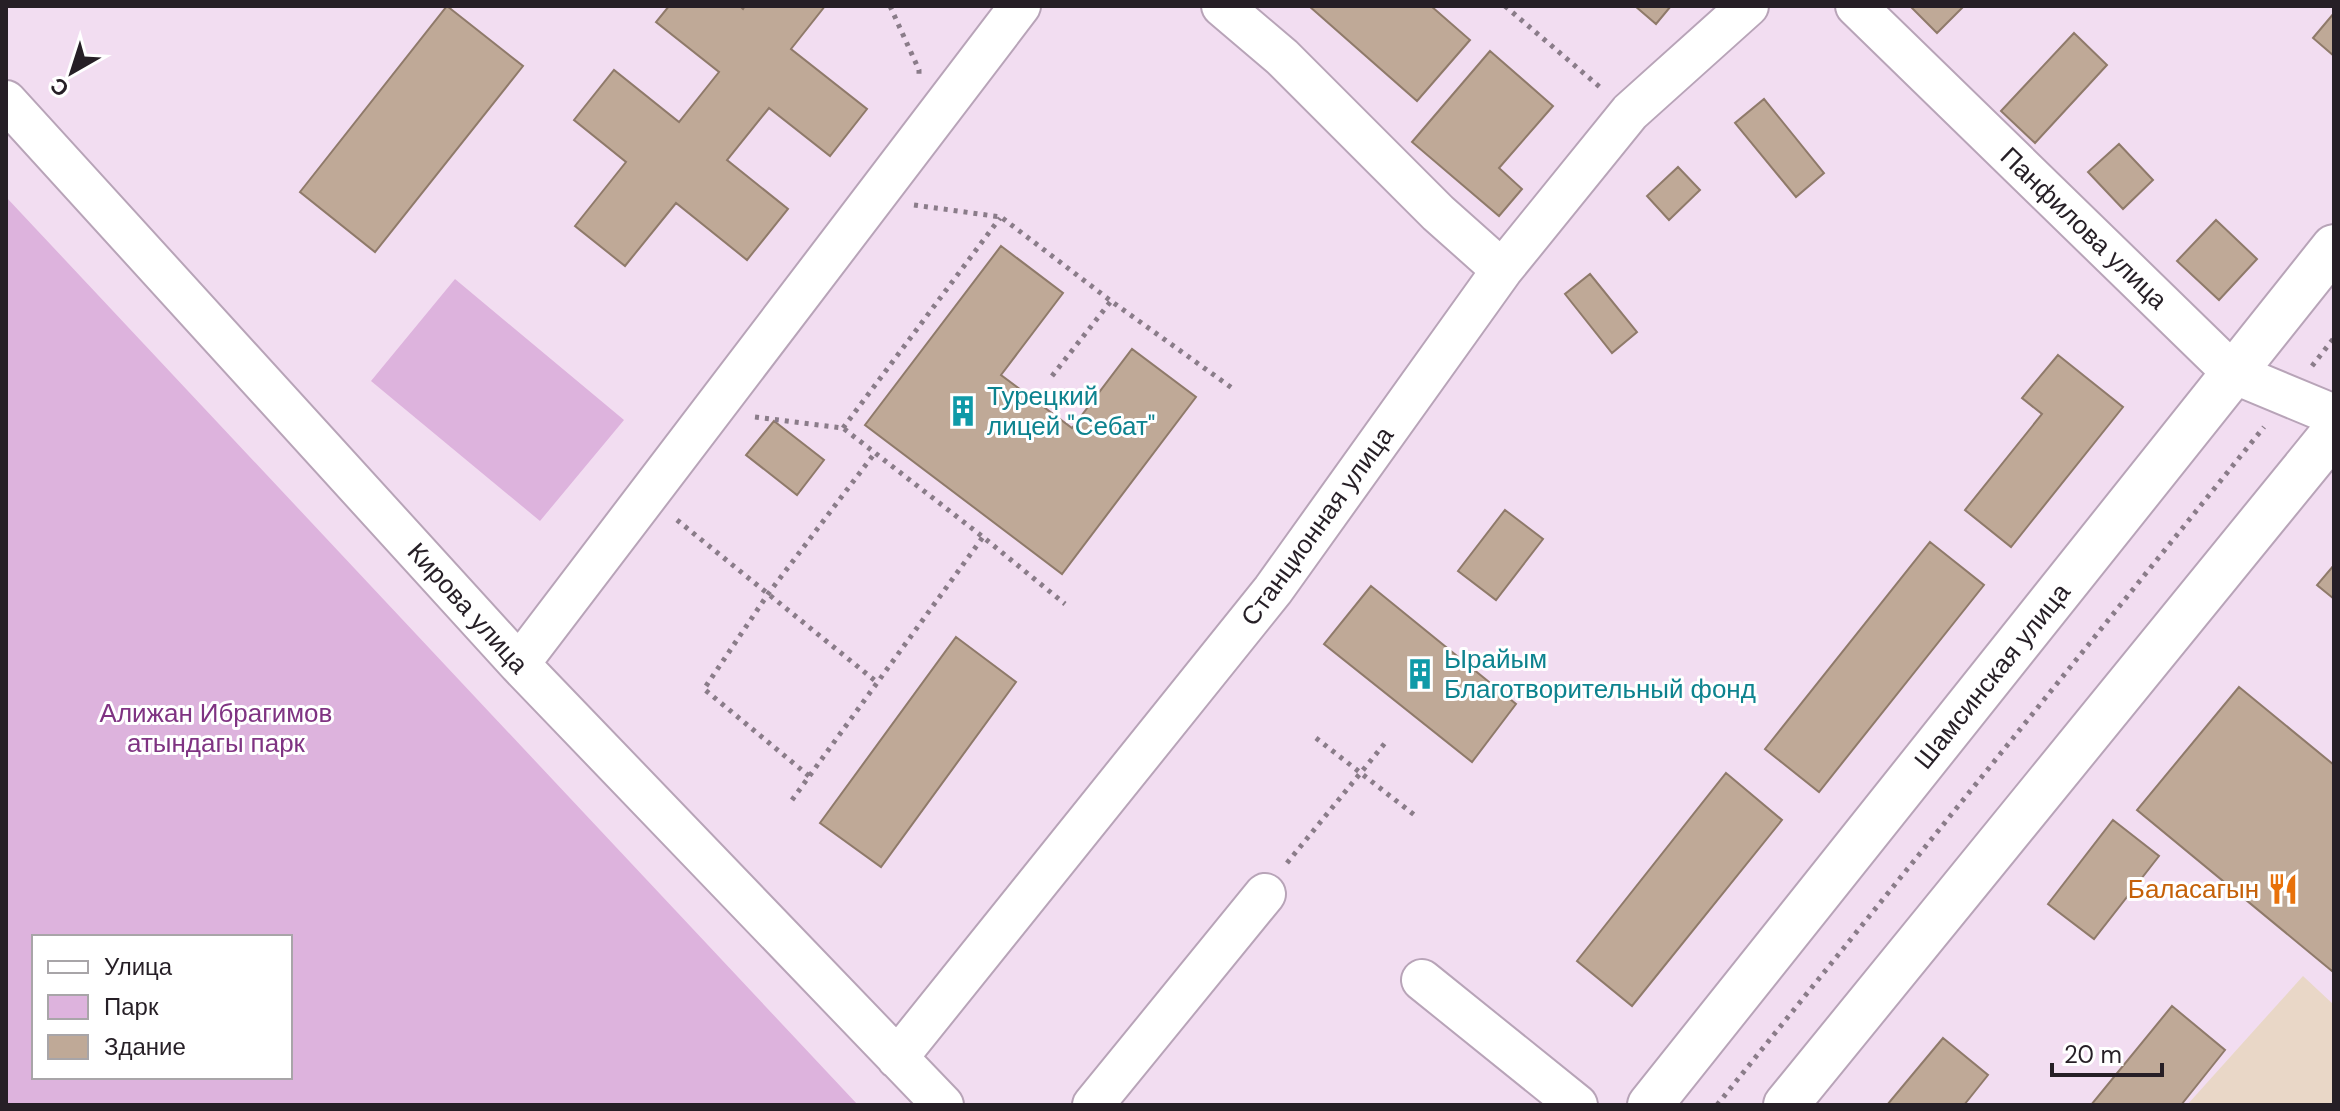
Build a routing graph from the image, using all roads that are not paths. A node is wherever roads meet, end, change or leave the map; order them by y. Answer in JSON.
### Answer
{"nodes":[{"id":1,"x":1020,"y":6,"type":"edge"},
{"id":2,"x":1222,"y":6,"type":"edge"},
{"id":3,"x":1748,"y":6,"type":"edge"},
{"id":4,"x":1856,"y":6,"type":"edge"},
{"id":5,"x":6,"y":101,"type":"edge"},
{"id":6,"x":2334,"y":247,"type":"edge"},
{"id":7,"x":1502,"y":270,"type":"junction"},
{"id":8,"x":2233,"y":373,"type":"junction"},
{"id":9,"x":2334,"y":415,"type":"edge"},
{"id":10,"x":2334,"y":432,"type":"edge"},
{"id":11,"x":519,"y":664,"type":"junction"},
{"id":12,"x":1265,"y":894,"type":"road end"},
{"id":13,"x":1422,"y":980,"type":"dead end"},
{"id":14,"x":897,"y":1058,"type":"junction"},
{"id":15,"x":943,"y":1105,"type":"edge"},
{"id":16,"x":1093,"y":1105,"type":"edge"},
{"id":17,"x":1577,"y":1105,"type":"edge"},
{"id":18,"x":1650,"y":1105,"type":"edge"},
{"id":19,"x":1786,"y":1105,"type":"edge"}],
"edges":[{"from":1,"to":11,"type":"street"},
{"from":2,"to":7,"type":"street"},
{"from":3,"to":7,"type":"street","name":"Станционная улица"},
{"from":4,"to":8,"type":"street","name":"Панфилова улица"},
{"from":5,"to":11,"type":"street","name":"Кирова улица"},
{"from":6,"to":8,"type":"main road","name":"Шамсинская улица"},
{"from":7,"to":14,"type":"street","name":"Станционная улица"},
{"from":8,"to":9,"type":"street","name":"Панфилова улица"},
{"from":8,"to":18,"type":"main road","name":"Шамсинская улица"},
{"from":10,"to":19,"type":"main road"},
{"from":11,"to":14,"type":"street","name":"Кирова улица"},
{"from":12,"to":16,"type":"street"},
{"from":13,"to":17,"type":"street"},
{"from":14,"to":15,"type":"street","name":"Кирова улица"}]}
